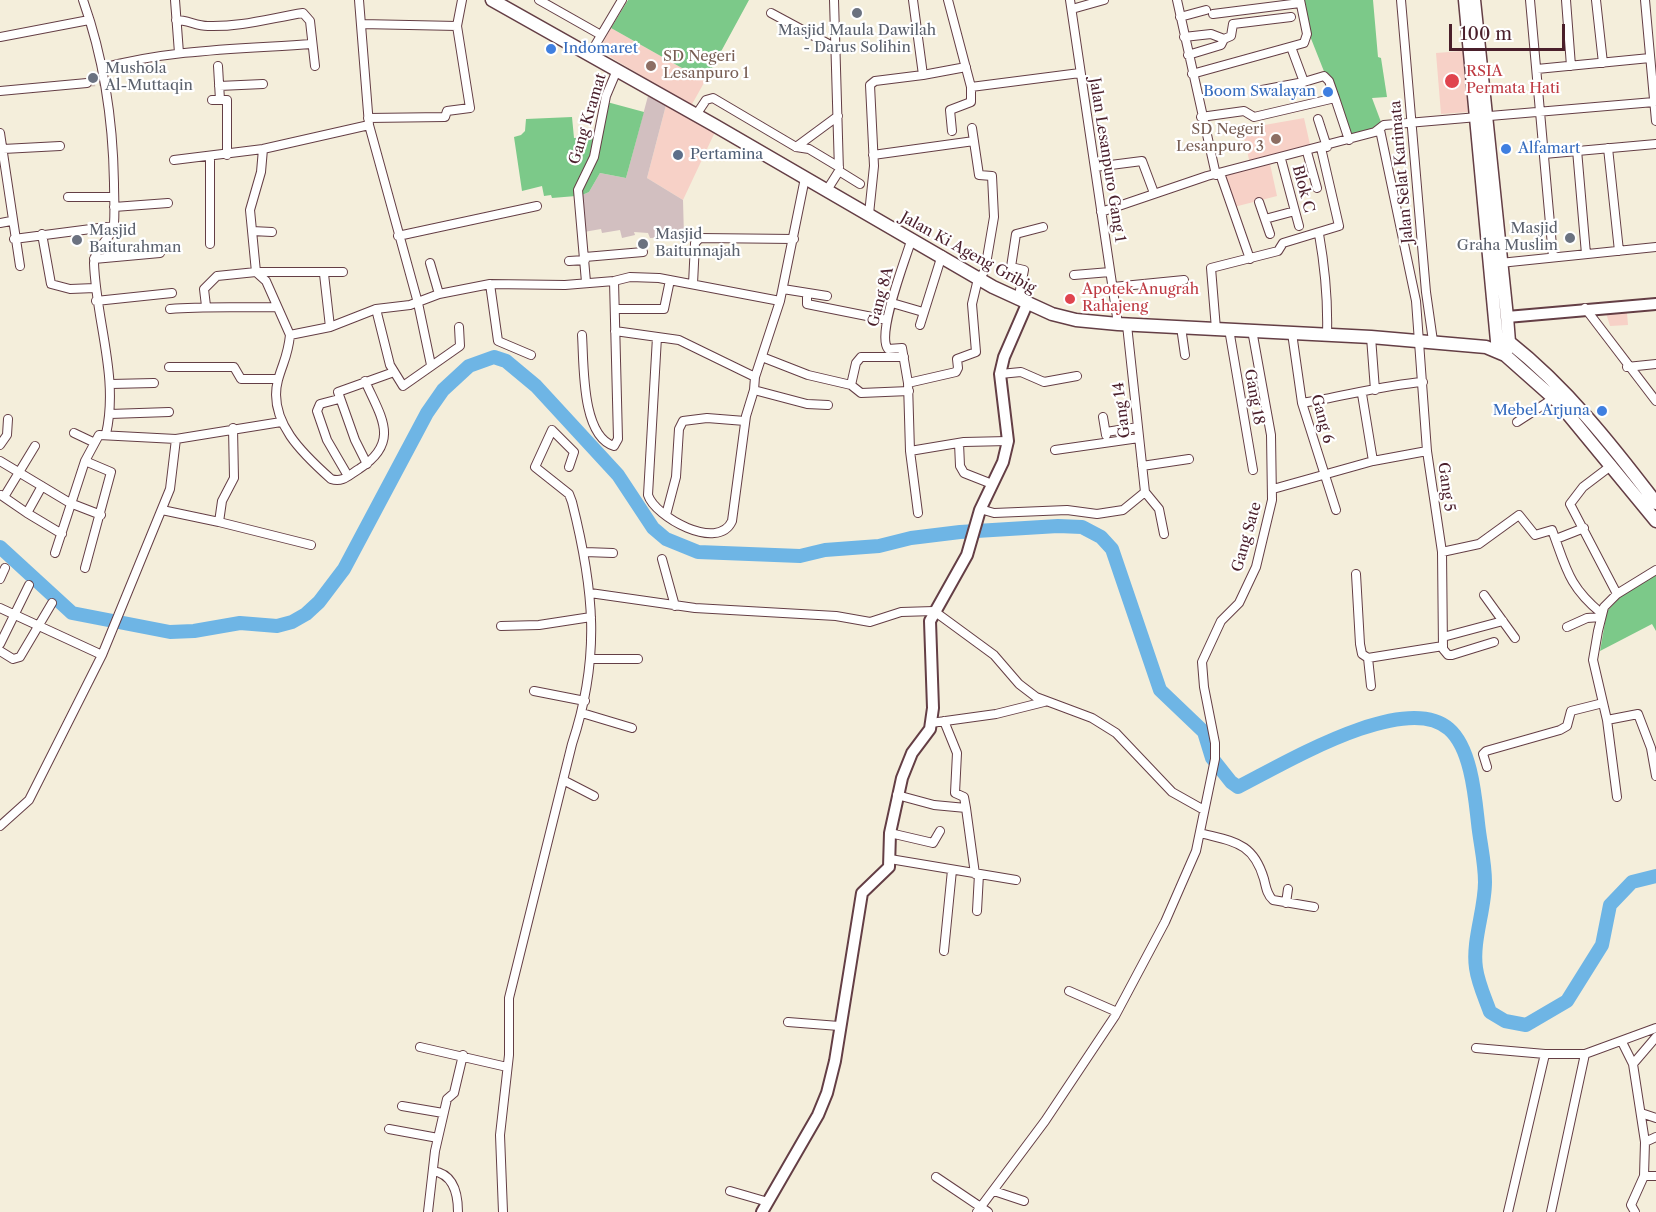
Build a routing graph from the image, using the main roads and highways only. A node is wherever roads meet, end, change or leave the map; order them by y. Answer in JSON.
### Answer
{"nodes":[{"id":1,"x":492,"y":0,"type":"edge"},
{"id":2,"x":1465,"y":0,"type":"edge"},
{"id":3,"x":1474,"y":0,"type":"edge"},
{"id":4,"x":1480,"y":116,"type":"junction"},
{"id":5,"x":1499,"y":348,"type":"junction"},
{"id":6,"x":1656,"y":503,"type":"edge"},
{"id":7,"x":1656,"y":521,"type":"edge"}],
"edges":[{"from":1,"to":5,"type":"main road","name":"Jalan Ki Ageng Gribig"},
{"from":2,"to":4,"type":"main road"},
{"from":3,"to":4,"type":"main road"},
{"from":4,"to":5,"type":"main road"},
{"from":4,"to":5,"type":"main road"},
{"from":5,"to":6,"type":"main road"},
{"from":5,"to":7,"type":"main road"}]}
